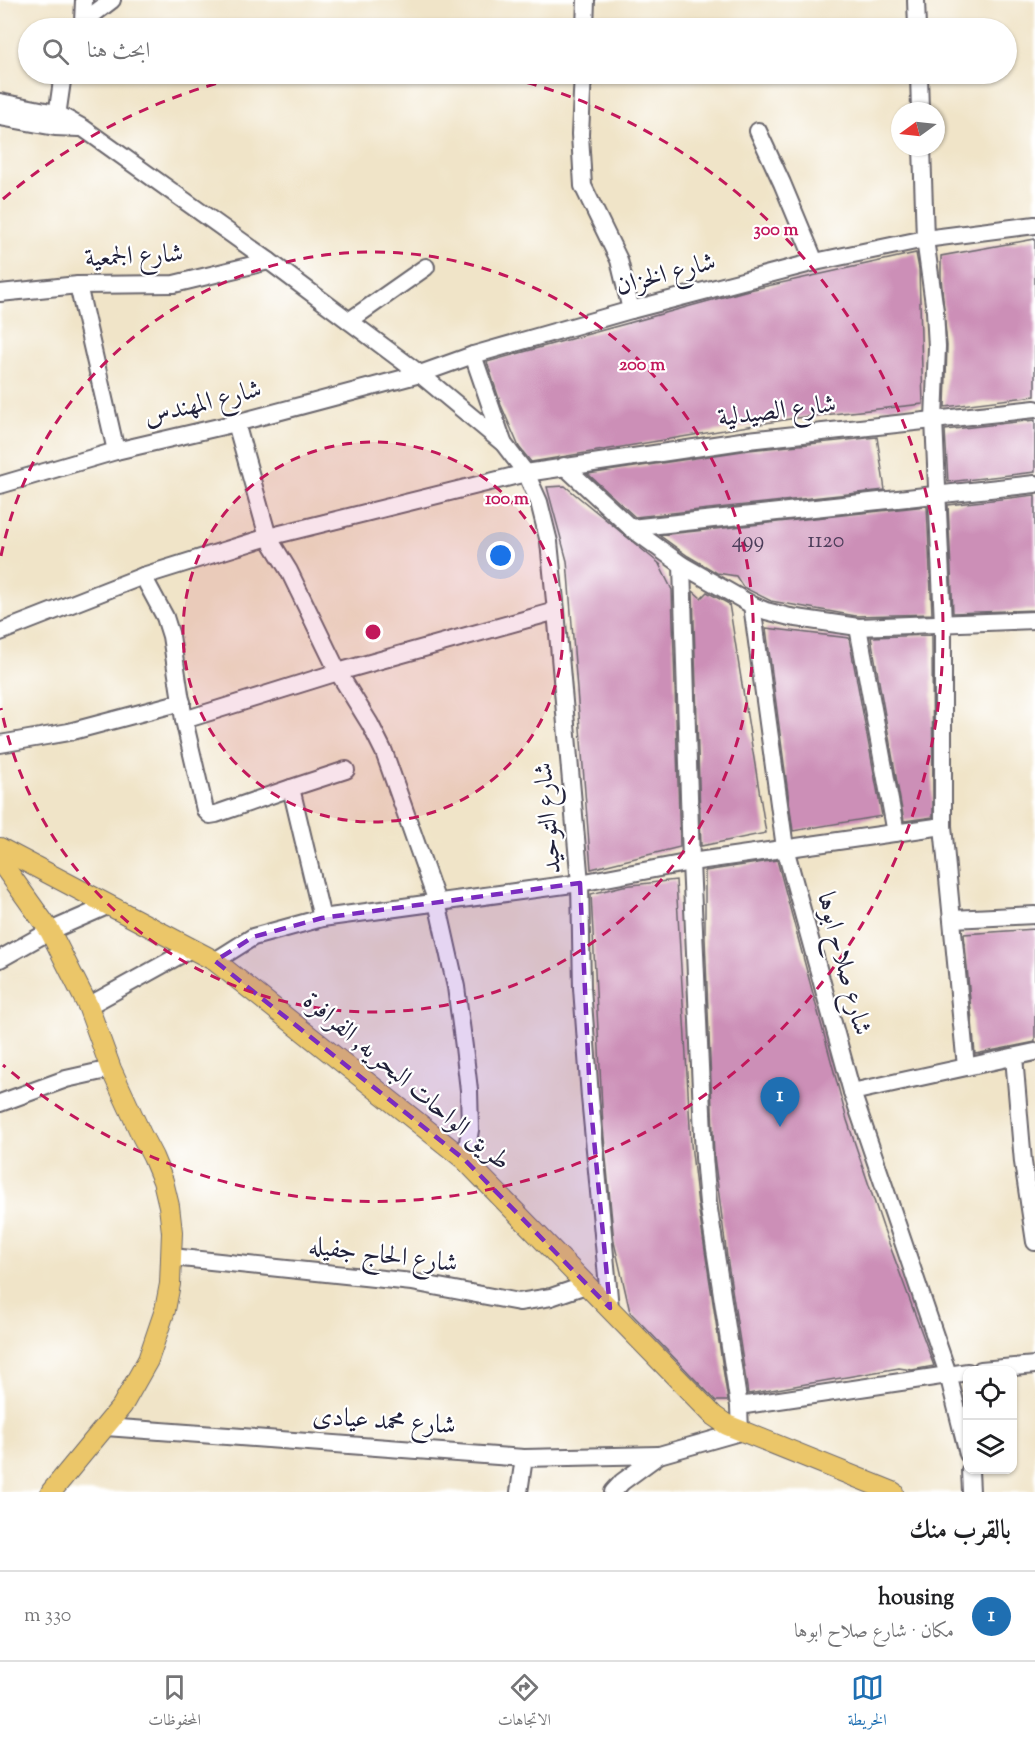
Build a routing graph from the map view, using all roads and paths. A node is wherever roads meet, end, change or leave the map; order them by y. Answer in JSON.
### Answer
{"nodes":[{"id":1,"x":84,"y":0,"type":"edge"},
{"id":2,"x":112,"y":0,"type":"edge"},
{"id":3,"x":586,"y":0,"type":"edge"},
{"id":4,"x":916,"y":0,"type":"edge"},
{"id":5,"x":82,"y":18,"type":"edge"},
{"id":6,"x":90,"y":18,"type":"edge"},
{"id":7,"x":585,"y":18,"type":"edge"},
{"id":8,"x":917,"y":18,"type":"edge"},
{"id":9,"x":61,"y":84,"type":"edge"},
{"id":10,"x":582,"y":84,"type":"edge"},
{"id":11,"x":919,"y":84,"type":"edge"},
{"id":12,"x":0,"y":102,"type":"edge"},
{"id":13,"x":920,"y":102,"type":"edge"},
{"id":14,"x":0,"y":117,"type":"edge"},
{"id":15,"x":56,"y":120,"type":"junction"},
{"id":16,"x":758,"y":131,"type":"dead end"},
{"id":17,"x":922,"y":156,"type":"edge"},
{"id":18,"x":1035,"y":225,"type":"edge"},
{"id":19,"x":925,"y":239,"type":"junction"},
{"id":20,"x":270,"y":261,"type":"junction"},
{"id":21,"x":815,"y":262,"type":"junction"},
{"id":22,"x":426,"y":267,"type":"dead end"},
{"id":23,"x":78,"y":285,"type":"junction"},
{"id":24,"x":0,"y":293,"type":"edge"},
{"id":25,"x":631,"y":310,"type":"junction"},
{"id":26,"x":349,"y":321,"type":"junction"},
{"id":27,"x":473,"y":355,"type":"junction"},
{"id":28,"x":420,"y":374,"type":"junction"},
{"id":29,"x":1035,"y":409,"type":"edge"},
{"id":30,"x":934,"y":419,"type":"junction"},
{"id":31,"x":236,"y":423,"type":"junction"},
{"id":32,"x":503,"y":443,"type":"junction"},
{"id":33,"x":116,"y":451,"type":"junction"},
{"id":34,"x":564,"y":466,"type":"junction"},
{"id":35,"x":526,"y":473,"type":"junction"},
{"id":36,"x":1035,"y":484,"type":"edge"},
{"id":37,"x":0,"y":485,"type":"edge"},
{"id":38,"x":938,"y":495,"type":"junction"},
{"id":39,"x":631,"y":528,"type":"junction"},
{"id":40,"x":268,"y":537,"type":"junction"},
{"id":41,"x":682,"y":565,"type":"junction"},
{"id":42,"x":143,"y":576,"type":"junction"},
{"id":43,"x":752,"y":605,"type":"junction"},
{"id":44,"x":556,"y":611,"type":"junction"},
{"id":45,"x":1035,"y":620,"type":"edge"},
{"id":46,"x":943,"y":624,"type":"junction"},
{"id":47,"x":858,"y":627,"type":"junction"},
{"id":48,"x":0,"y":632,"type":"edge"},
{"id":49,"x":338,"y":672,"type":"junction"},
{"id":50,"x":182,"y":702,"type":"junction"},
{"id":51,"x":184,"y":720,"type":"junction"},
{"id":52,"x":0,"y":744,"type":"edge"},
{"id":53,"x":346,"y":770,"type":"dead end"},
{"id":54,"x":291,"y":788,"type":"junction"},
{"id":55,"x":943,"y":826,"type":"junction"},
{"id":56,"x":896,"y":833,"type":"junction"},
{"id":57,"x":0,"y":848,"type":"edge"},
{"id":58,"x":785,"y":848,"type":"junction"},
{"id":59,"x":0,"y":861,"type":"edge"},
{"id":60,"x":691,"y":862,"type":"junction"},
{"id":61,"x":580,"y":883,"type":"junction"},
{"id":62,"x":437,"y":902,"type":"junction"},
{"id":63,"x":107,"y":906,"type":"junction"},
{"id":64,"x":1035,"y":915,"type":"edge"},
{"id":65,"x":322,"y":918,"type":"junction"},
{"id":66,"x":952,"y":919,"type":"junction"},
{"id":67,"x":50,"y":931,"type":"junction"},
{"id":68,"x":191,"y":949,"type":"junction"},
{"id":69,"x":0,"y":959,"type":"edge"},
{"id":70,"x":215,"y":961,"type":"junction"},
{"id":71,"x":88,"y":1006,"type":"junction"},
{"id":72,"x":1035,"y":1052,"type":"edge"},
{"id":73,"x":1014,"y":1056,"type":"junction"},
{"id":74,"x":966,"y":1067,"type":"junction"},
{"id":75,"x":111,"y":1069,"type":"junction"},
{"id":76,"x":852,"y":1092,"type":"junction"},
{"id":77,"x":0,"y":1103,"type":"edge"},
{"id":78,"x":465,"y":1160,"type":"junction"},
{"id":79,"x":1035,"y":1242,"type":"edge"},
{"id":80,"x":172,"y":1257,"type":"junction"},
{"id":81,"x":586,"y":1284,"type":"junction"},
{"id":82,"x":610,"y":1308,"type":"junction"},
{"id":83,"x":1035,"y":1365,"type":"edge"},
{"id":84,"x":1017,"y":1367,"type":"edge"},
{"id":85,"x":963,"y":1372,"type":"edge"},
{"id":86,"x":948,"y":1374,"type":"junction"},
{"id":87,"x":739,"y":1406,"type":"junction"},
{"id":88,"x":106,"y":1427,"type":"junction"},
{"id":89,"x":740,"y":1432,"type":"junction"},
{"id":90,"x":963,"y":1434,"type":"edge"},
{"id":91,"x":659,"y":1455,"type":"junction"},
{"id":92,"x":524,"y":1458,"type":"junction"},
{"id":93,"x":970,"y":1474,"type":"edge"},
{"id":94,"x":51,"y":1492,"type":"edge"},
{"id":95,"x":519,"y":1492,"type":"edge"},
{"id":96,"x":613,"y":1492,"type":"edge"},
{"id":97,"x":893,"y":1492,"type":"edge"},
{"id":98,"x":971,"y":1492,"type":"edge"}],
"edges":[{"from":1,"to":5,"type":"street"},
{"from":2,"to":6,"type":"street"},
{"from":3,"to":7,"type":"street"},
{"from":4,"to":8,"type":"street"},
{"from":9,"to":15,"type":"street"},
{"from":10,"to":25,"type":"street"},
{"from":11,"to":13,"type":"street"},
{"from":12,"to":15,"type":"street"},
{"from":14,"to":15,"type":"street"},
{"from":15,"to":20,"type":"street","name":"شارع التوحيد"},
{"from":16,"to":21,"type":"street"},
{"from":17,"to":19,"type":"street"},
{"from":18,"to":19,"type":"street","name":"شارع الخزان"},
{"from":19,"to":21,"type":"street","name":"شارع الخزان"},
{"from":19,"to":30,"type":"street"},
{"from":20,"to":23,"type":"street","name":"شارع الجمعية"},
{"from":20,"to":26,"type":"street","name":"شارع التوحيد"},
{"from":21,"to":25,"type":"street","name":"شارع الخزان"},
{"from":22,"to":26,"type":"street"},
{"from":23,"to":24,"type":"street","name":"شارع الجمعية"},
{"from":23,"to":33,"type":"street"},
{"from":25,"to":27,"type":"street","name":"شارع الخزان"},
{"from":26,"to":28,"type":"street","name":"شارع التوحيد"},
{"from":27,"to":28,"type":"street","name":"شارع الخزان"},
{"from":27,"to":32,"type":"street"},
{"from":28,"to":31,"type":"street","name":"شارع المهندس"},
{"from":28,"to":32,"type":"street","name":"شارع التوحيد"},
{"from":29,"to":30,"type":"street","name":"شارع الصيدلية"},
{"from":30,"to":34,"type":"street","name":"شارع الصيدلية"},
{"from":30,"to":38,"type":"street"},
{"from":31,"to":33,"type":"street","name":"شارع المهندس"},
{"from":31,"to":40,"type":"street"},
{"from":32,"to":35,"type":"street","name":"شارع التوحيد"},
{"from":33,"to":37,"type":"street","name":"شارع المهندس"},
{"from":34,"to":35,"type":"street","name":"شارع الصيدلية"},
{"from":34,"to":39,"type":"street"},
{"from":35,"to":40,"type":"street","name":"شارع الصيدلية"},
{"from":35,"to":44,"type":"street","name":"شارع التوحيد"},
{"from":36,"to":38,"type":"street"},
{"from":38,"to":39,"type":"street"},
{"from":38,"to":46,"type":"street"},
{"from":39,"to":41,"type":"street"},
{"from":40,"to":42,"type":"street","name":"شارع الصيدلية"},
{"from":40,"to":49,"type":"street"},
{"from":41,"to":43,"type":"street"},
{"from":41,"to":60,"type":"street"},
{"from":42,"to":48,"type":"street","name":"شارع الصيدلية"},
{"from":42,"to":50,"type":"street"},
{"from":43,"to":47,"type":"street"},
{"from":43,"to":58,"type":"street","name":"شارع صلاح ابوها"},
{"from":44,"to":49,"type":"street"},
{"from":44,"to":61,"type":"street","name":"شارع التوحيد"},
{"from":45,"to":46,"type":"street"},
{"from":46,"to":47,"type":"street"},
{"from":46,"to":55,"type":"street"},
{"from":47,"to":56,"type":"street"},
{"from":49,"to":51,"type":"street"},
{"from":49,"to":62,"type":"street"},
{"from":50,"to":51,"type":"street"},
{"from":50,"to":52,"type":"street"},
{"from":51,"to":54,"type":"street"},
{"from":53,"to":54,"type":"street"},
{"from":54,"to":65,"type":"street"},
{"from":55,"to":56,"type":"street"},
{"from":55,"to":66,"type":"street"},
{"from":56,"to":58,"type":"street"},
{"from":57,"to":63,"type":"main road","name":"طريق الواحات البحريه, الفرافرة"},
{"from":58,"to":60,"type":"street"},
{"from":58,"to":76,"type":"street","name":"شارع صلاح ابوها"},
{"from":59,"to":67,"type":"main road"},
{"from":60,"to":61,"type":"street"},
{"from":60,"to":87,"type":"street"},
{"from":61,"to":62,"type":"street"},
{"from":61,"to":82,"type":"street","name":"شارع التوحيد"},
{"from":62,"to":65,"type":"street"},
{"from":62,"to":78,"type":"street"},
{"from":63,"to":67,"type":"street"},
{"from":63,"to":68,"type":"main road","name":"طريق الواحات البحريه, الفرافرة"},
{"from":64,"to":66,"type":"street"},
{"from":65,"to":70,"type":"street"},
{"from":66,"to":74,"type":"street"},
{"from":67,"to":69,"type":"street"},
{"from":67,"to":71,"type":"main road"},
{"from":68,"to":70,"type":"main road","name":"طريق الواحات البحريه, الفرافرة"},
{"from":68,"to":71,"type":"street"},
{"from":70,"to":78,"type":"main road","name":"طريق الواحات البحريه, الفرافرة"},
{"from":71,"to":75,"type":"main road"},
{"from":72,"to":73,"type":"street"},
{"from":73,"to":74,"type":"street"},
{"from":73,"to":79,"type":"street"},
{"from":74,"to":76,"type":"street"},
{"from":75,"to":77,"type":"street"},
{"from":75,"to":80,"type":"main road"},
{"from":76,"to":86,"type":"street","name":"شارع صلاح ابوها"},
{"from":78,"to":81,"type":"main road","name":"طريق الواحات البحريه, الفرافرة"},
{"from":80,"to":81,"type":"street","name":"شارع الحاج جفيله"},
{"from":80,"to":88,"type":"main road"},
{"from":81,"to":82,"type":"main road","name":"طريق الواحات البحريه, الفرافرة"},
{"from":82,"to":89,"type":"main road","name":"طريق الواحات البحريه, الفرافرة"},
{"from":83,"to":84,"type":"street"},
{"from":85,"to":86,"type":"street"},
{"from":86,"to":87,"type":"street"},
{"from":86,"to":90,"type":"street","name":"شارع صلاح ابوها"},
{"from":87,"to":89,"type":"street"},
{"from":88,"to":92,"type":"street","name":"شارع محمد عيادى"},
{"from":88,"to":94,"type":"main road"},
{"from":89,"to":91,"type":"street"},
{"from":89,"to":97,"type":"main road","name":"طريق الواحات البحريه, الفرافرة"},
{"from":91,"to":92,"type":"street","name":"شارع محمد عيادى"},
{"from":91,"to":96,"type":"street"},
{"from":92,"to":95,"type":"street"},
{"from":93,"to":98,"type":"street"}]}
